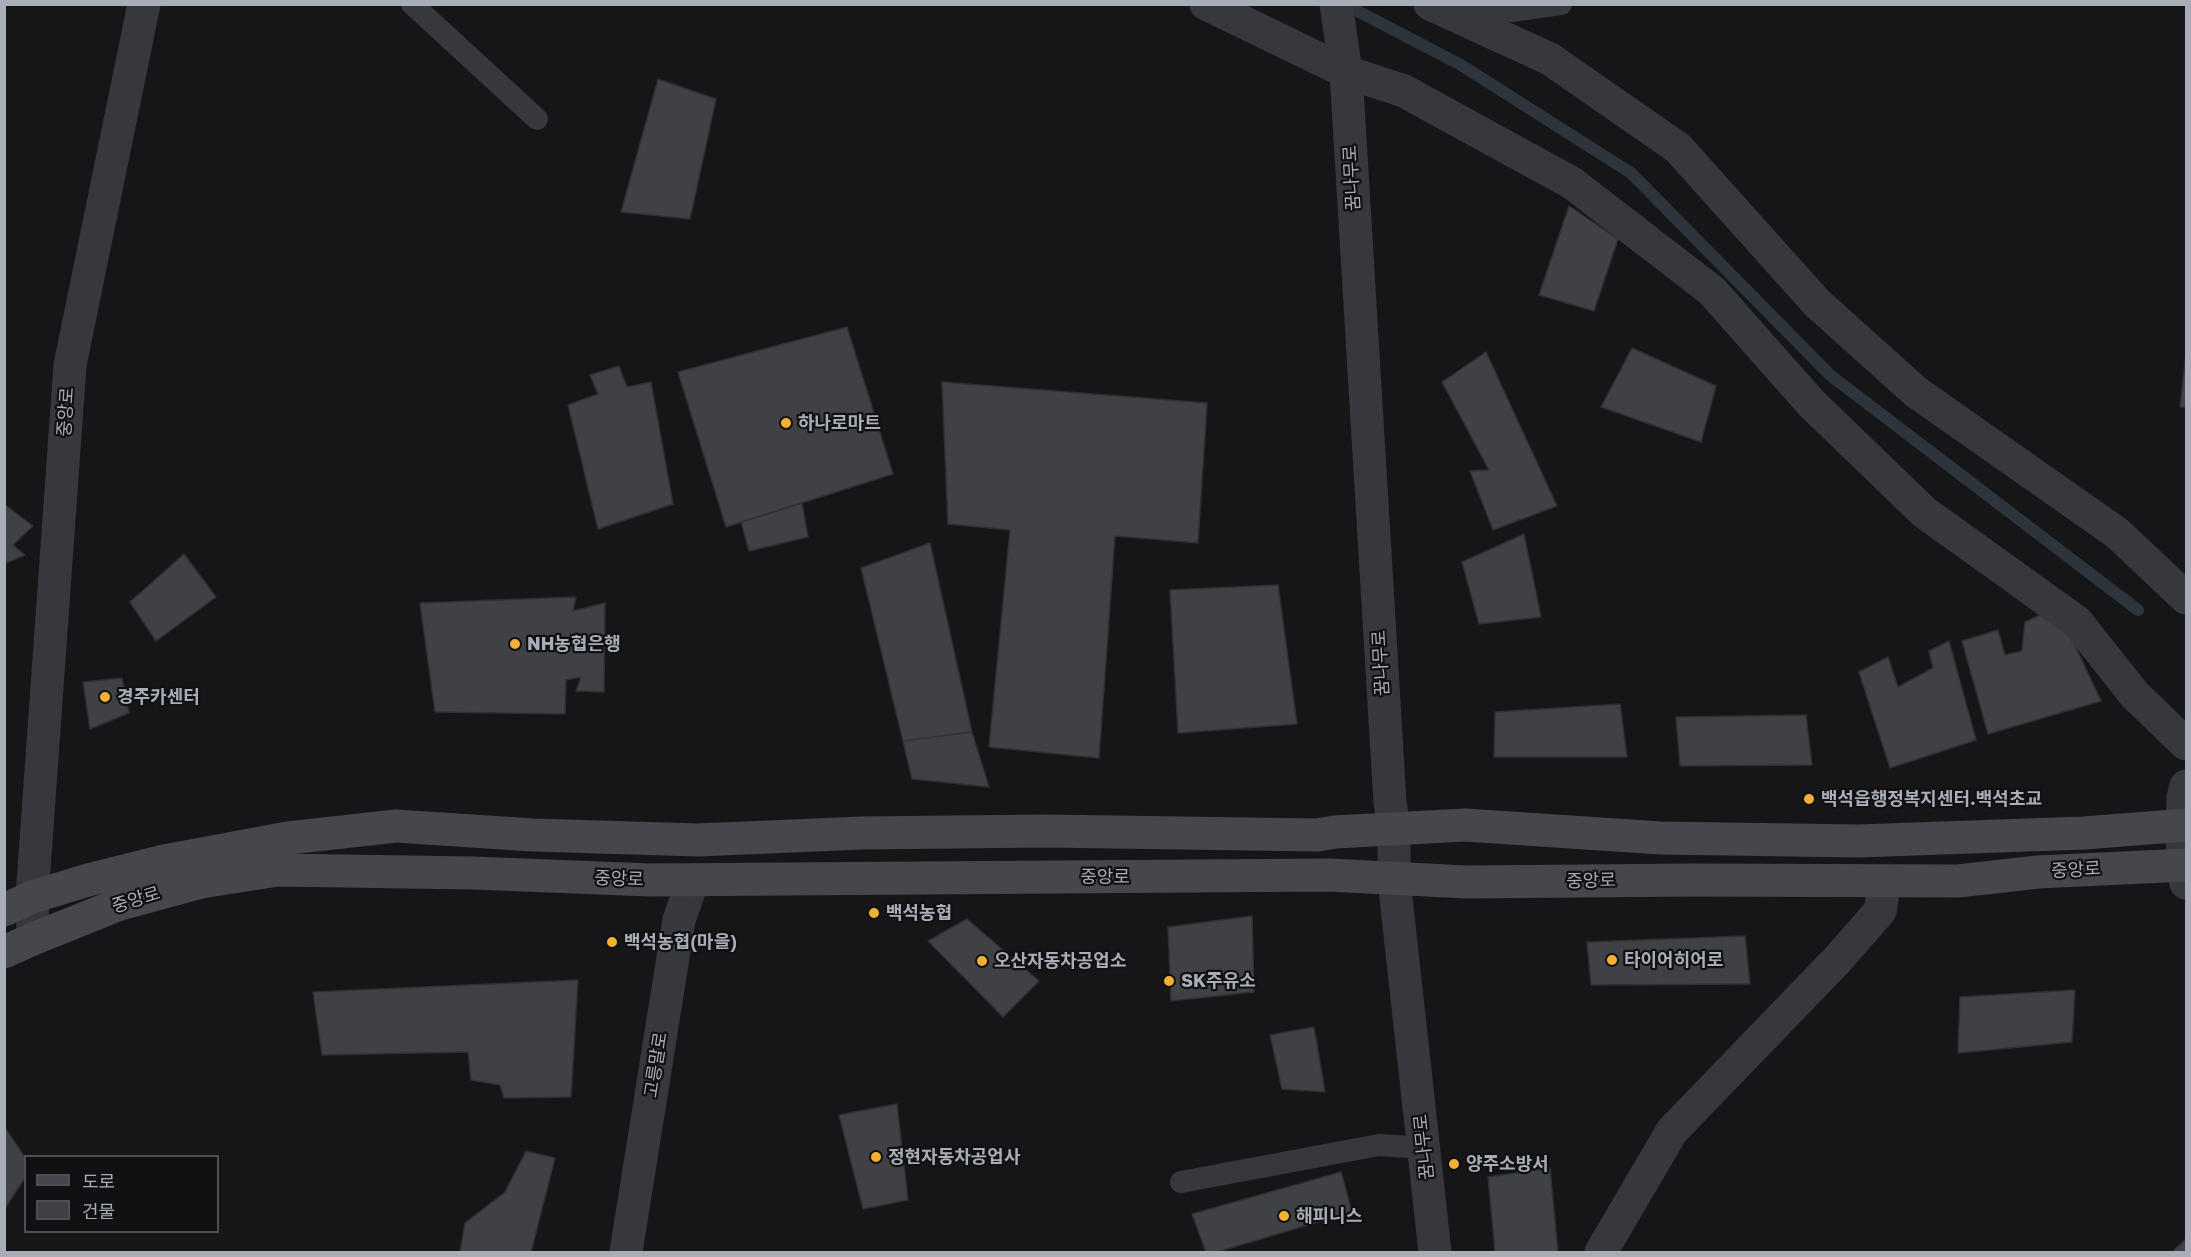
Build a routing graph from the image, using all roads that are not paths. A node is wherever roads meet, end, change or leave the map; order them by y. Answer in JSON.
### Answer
{"nodes":[{"id":1,"x":144,"y":4,"type":"edge"},
{"id":2,"x":412,"y":4,"type":"edge"},
{"id":3,"x":1206,"y":4,"type":"edge"},
{"id":4,"x":1336,"y":4,"type":"edge"},
{"id":5,"x":1430,"y":4,"type":"edge"},
{"id":6,"x":1561,"y":4,"type":"edge"},
{"id":7,"x":1460,"y":18,"type":"junction"},
{"id":8,"x":1346,"y":72,"type":"junction"},
{"id":9,"x":537,"y":119,"type":"dead end"},
{"id":10,"x":2187,"y":598,"type":"edge"},
{"id":11,"x":2187,"y":744,"type":"edge"},
{"id":12,"x":2187,"y":786,"type":"edge"},
{"id":13,"x":2185,"y":824,"type":"edge"},
{"id":14,"x":1394,"y":828,"type":"junction"},
{"id":15,"x":2185,"y":871,"type":"edge"},
{"id":16,"x":693,"y":880,"type":"junction"},
{"id":17,"x":1394,"y":880,"type":"junction"},
{"id":18,"x":1885,"y":881,"type":"junction"},
{"id":19,"x":18,"y":904,"type":"edge"},
{"id":20,"x":19,"y":945,"type":"edge"},
{"id":21,"x":1424,"y":1148,"type":"junction"},
{"id":22,"x":1181,"y":1182,"type":"dead end"},
{"id":23,"x":626,"y":1252,"type":"edge"},
{"id":24,"x":1435,"y":1252,"type":"edge"},
{"id":25,"x":1601,"y":1252,"type":"edge"}],
"edges":[{"from":1,"to":19,"type":"street","name":"중앙로"},
{"from":2,"to":9,"type":"lane"},
{"from":3,"to":8,"type":"street"},
{"from":4,"to":8,"type":"street","name":"꿈나무로"},
{"from":5,"to":7,"type":"street"},
{"from":6,"to":7,"type":"lane"},
{"from":7,"to":10,"type":"street"},
{"from":8,"to":11,"type":"street"},
{"from":8,"to":14,"type":"street","name":"꿈나무로"},
{"from":12,"to":13,"type":"street"},
{"from":13,"to":14,"type":"main road","name":"중앙로"},
{"from":13,"to":15,"type":"street"},
{"from":14,"to":17,"type":"street","name":"꿈나무로"},
{"from":14,"to":19,"type":"main road","name":"중앙로"},
{"from":15,"to":18,"type":"main road","name":"중앙로"},
{"from":16,"to":17,"type":"main road","name":"중앙로"},
{"from":16,"to":20,"type":"main road","name":"중앙로"},
{"from":16,"to":23,"type":"street","name":"고릉말로"},
{"from":17,"to":18,"type":"main road","name":"중앙로"},
{"from":17,"to":21,"type":"street","name":"꿈나무로"},
{"from":18,"to":25,"type":"street"},
{"from":19,"to":20,"type":"street","name":"중앙로"},
{"from":21,"to":22,"type":"lane"},
{"from":21,"to":24,"type":"street","name":"꿈나무로"}]}
